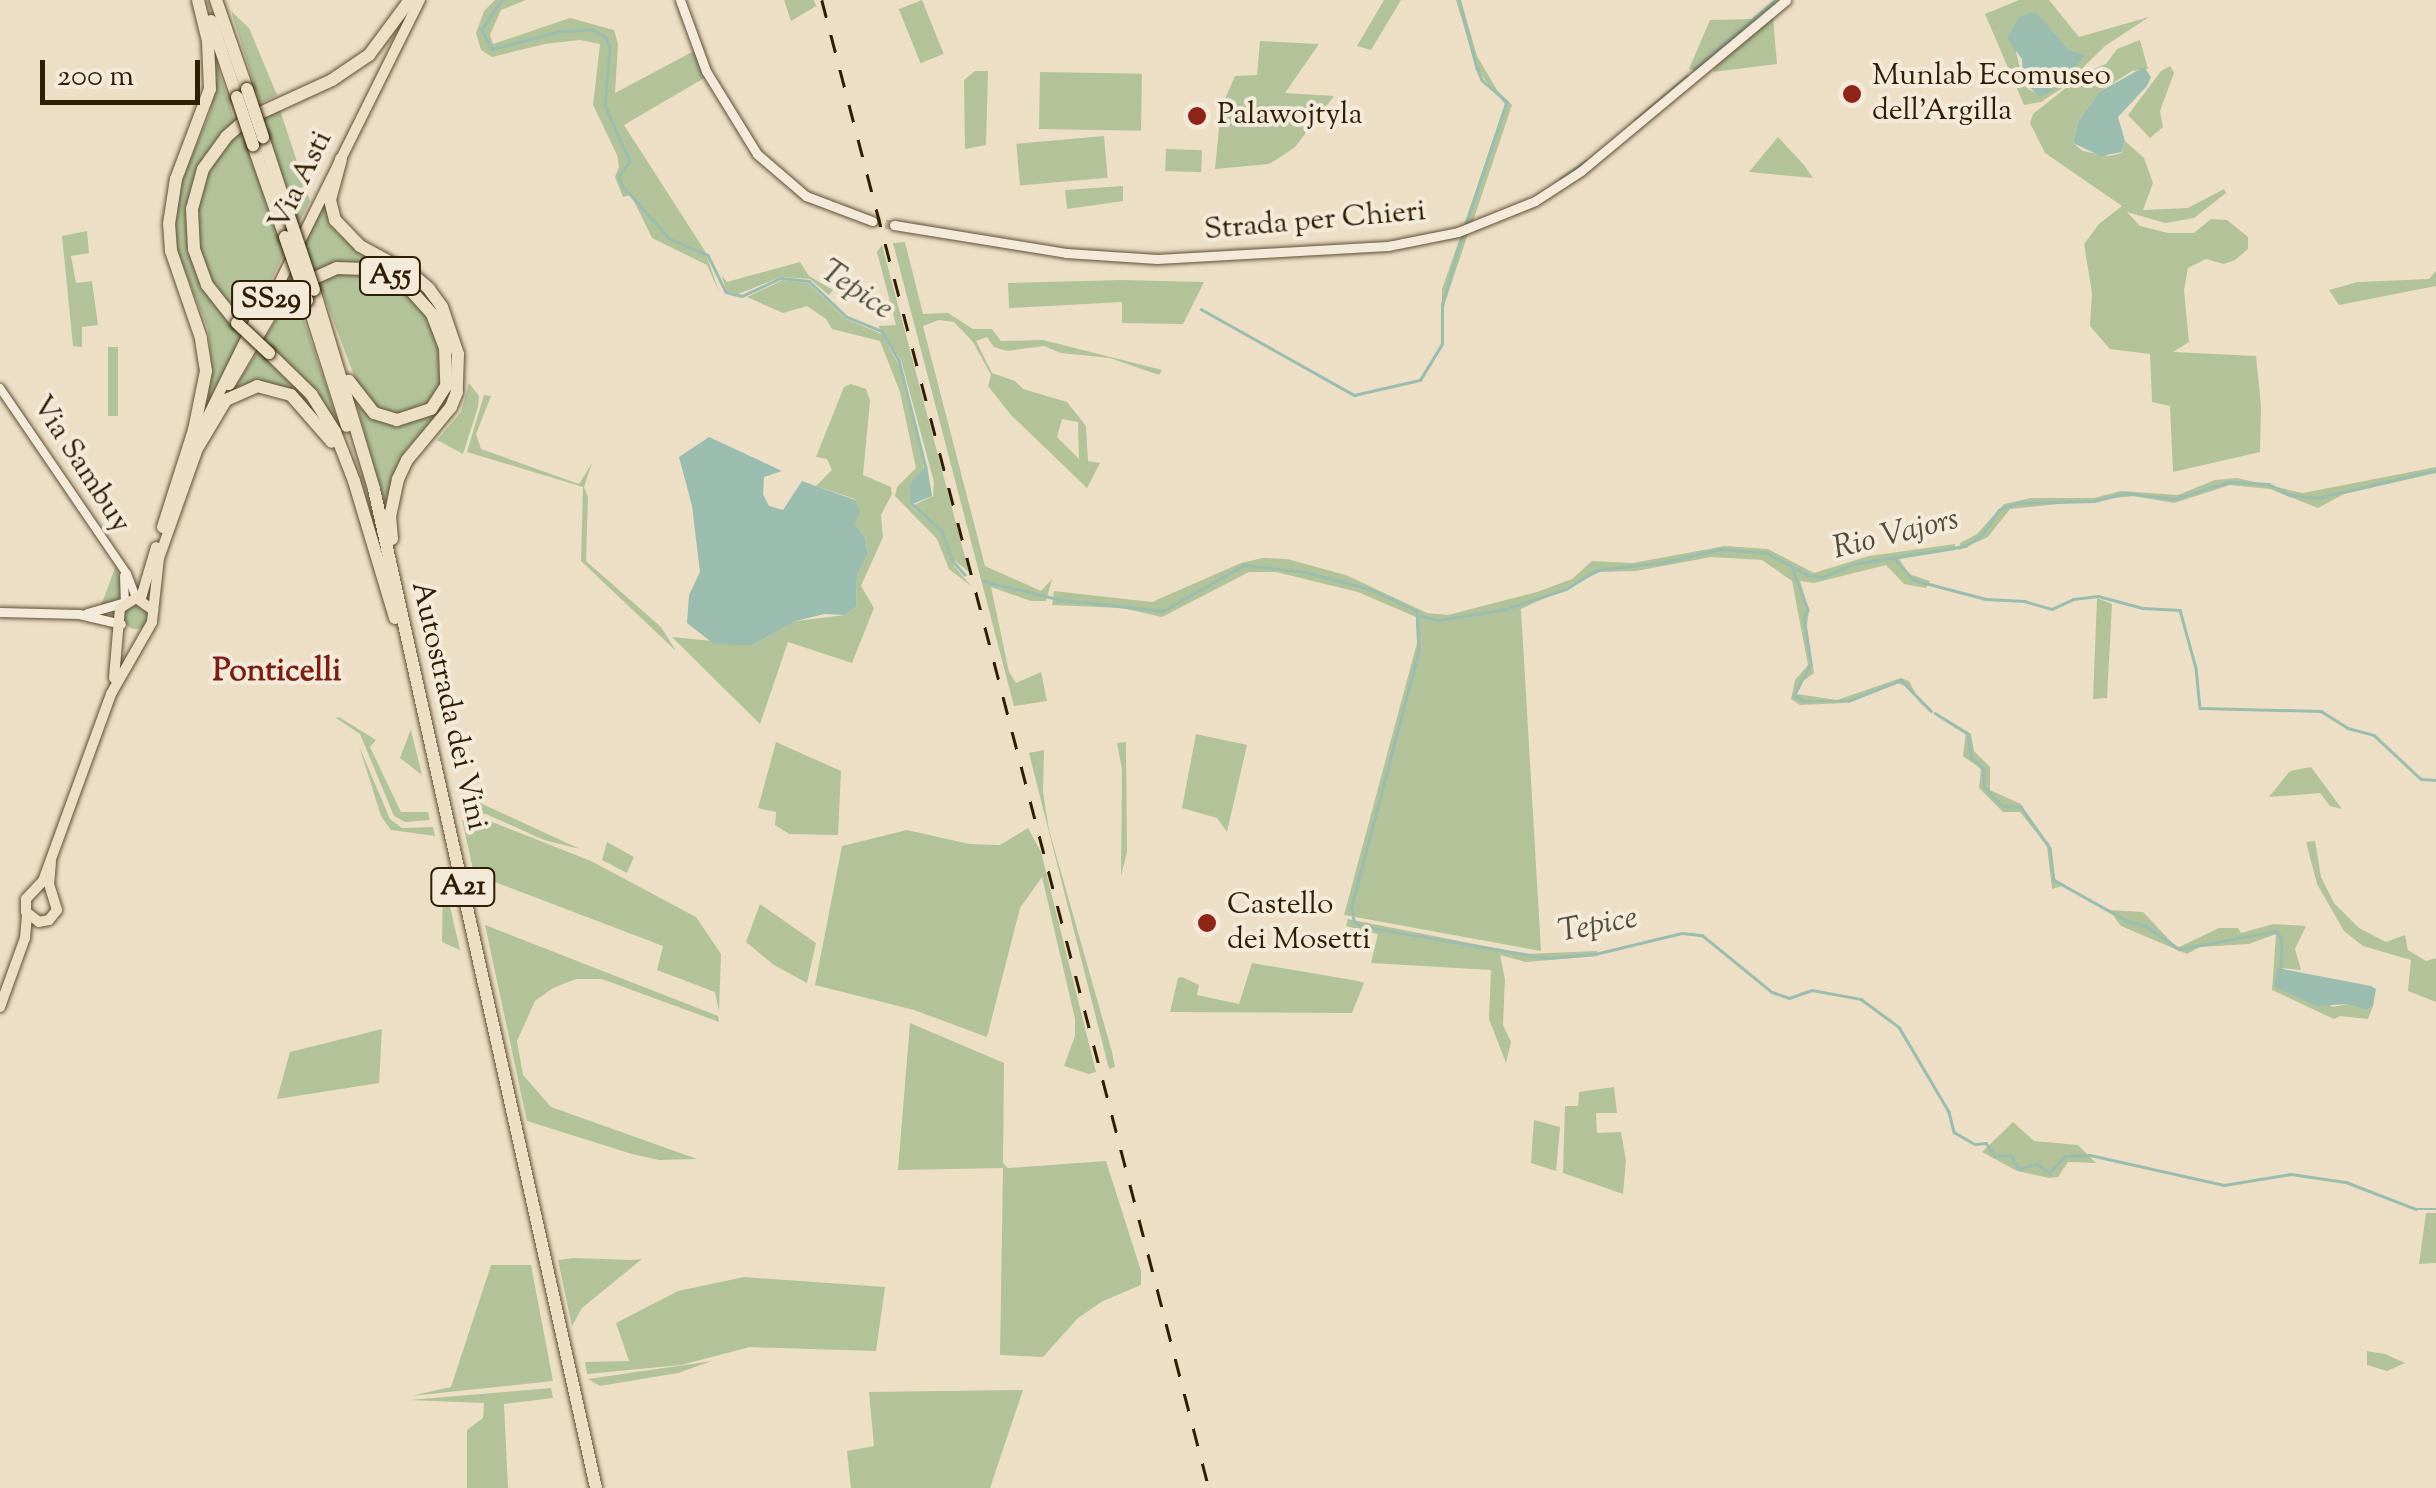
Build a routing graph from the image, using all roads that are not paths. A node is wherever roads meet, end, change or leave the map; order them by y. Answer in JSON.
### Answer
{"nodes":[{"id":1,"x":201,"y":0,"type":"edge"},
{"id":2,"x":216,"y":0,"type":"edge"},
{"id":3,"x":415,"y":0,"type":"edge"},
{"id":4,"x":680,"y":0,"type":"edge"},
{"id":5,"x":1786,"y":0,"type":"edge"},
{"id":6,"x":242,"y":93,"type":"junction"},
{"id":7,"x":258,"y":141,"type":"junction"},
{"id":8,"x":341,"y":159,"type":"junction"},
{"id":9,"x":872,"y":221,"type":"tunnel mouth"},
{"id":10,"x":894,"y":225,"type":"tunnel mouth"},
{"id":11,"x":310,"y":295,"type":"junction"},
{"id":12,"x":229,"y":384,"type":"junction"},
{"id":13,"x":0,"y":388,"type":"edge"},
{"id":14,"x":198,"y":447,"type":"junction"},
{"id":15,"x":163,"y":528,"type":"junction"},
{"id":16,"x":371,"y":537,"type":"junction"},
{"id":17,"x":150,"y":566,"type":"junction"},
{"id":18,"x":124,"y":570,"type":"junction"},
{"id":19,"x":131,"y":600,"type":"junction"},
{"id":20,"x":153,"y":610,"type":"junction"},
{"id":21,"x":0,"y":612,"type":"edge"},
{"id":22,"x":79,"y":614,"type":"junction"},
{"id":23,"x":395,"y":618,"type":"junction"},
{"id":24,"x":104,"y":619,"type":"junction"},
{"id":25,"x":121,"y":625,"type":"junction"},
{"id":26,"x":146,"y":630,"type":"junction"},
{"id":27,"x":408,"y":640,"type":"junction"},
{"id":28,"x":119,"y":644,"type":"junction"},
{"id":29,"x":111,"y":694,"type":"junction"},
{"id":30,"x":44,"y":890,"type":"junction"},
{"id":31,"x":28,"y":915,"type":"junction"},
{"id":32,"x":39,"y":922,"type":"junction"},
{"id":33,"x":24,"y":938,"type":"junction"},
{"id":34,"x":0,"y":1007,"type":"edge"},
{"id":35,"x":593,"y":1488,"type":"edge"}],
"edges":[{"from":1,"to":6,"type":"highway","number":"A55"},
{"from":1,"to":15,"type":"highway"},
{"from":2,"to":6,"type":"highway","number":"A55"},
{"from":3,"to":8,"type":"main road","name":"Via Asti","number":"SS29"},
{"from":3,"to":15,"type":"main road","name":"Via Asti","number":"SS29"},
{"from":3,"to":16,"type":"highway","bridge":true},
{"from":4,"to":9,"type":"main road"},
{"from":5,"to":10,"type":"main road","name":"Strada per Chieri"},
{"from":6,"to":7,"type":"highway","number":"A55","bridge":true},
{"from":7,"to":11,"type":"highway","number":"A55","bridge":true},
{"from":7,"to":11,"type":"highway","number":"A55","bridge":true},
{"from":8,"to":12,"type":"main road","name":"Via Asti","number":"SS29"},
{"from":8,"to":27,"type":"highway","number":"A55"},
{"from":11,"to":12,"type":"highway","number":"A55"},
{"from":11,"to":23,"type":"highway","name":"Autostrada dei Vini"},
{"from":11,"to":27,"type":"highway","name":"Autostrada dei Vini","number":"A21"},
{"from":12,"to":14,"type":"main road","name":"Via Asti","number":"SS29"},
{"from":13,"to":18,"type":"street","name":"Via Sambuy"},
{"from":14,"to":16,"type":"highway"},
{"from":14,"to":20,"type":"main road","name":"Via Asti","number":"SS29"},
{"from":15,"to":17,"type":"main road","name":"Via Asti","number":"SS29"},
{"from":16,"to":23,"type":"highway"},
{"from":17,"to":18,"type":"street"},
{"from":17,"to":19,"type":"main road","name":"Via Asti","number":"SS29"},
{"from":18,"to":19,"type":"street","name":"Via Sambuy"},
{"from":19,"to":20,"type":"main road"},
{"from":19,"to":22,"type":"main road"},
{"from":19,"to":25,"type":"main road","name":"Via Asti"},
{"from":20,"to":26,"type":"main road","name":"Via Asti"},
{"from":21,"to":22,"type":"main road"},
{"from":22,"to":24,"type":"main road"},
{"from":23,"to":35,"type":"highway","name":"Autostrada dei Vini"},
{"from":24,"to":25,"type":"main road"},
{"from":24,"to":28,"type":"main road"},
{"from":25,"to":26,"type":"main road"},
{"from":25,"to":28,"type":"main road"},
{"from":26,"to":29,"type":"main road"},
{"from":27,"to":35,"type":"highway","name":"Autostrada dei Vini","number":"A21"},
{"from":28,"to":29,"type":"main road"},
{"from":29,"to":30,"type":"main road"},
{"from":30,"to":31,"type":"main road"},
{"from":30,"to":32,"type":"main road"},
{"from":31,"to":32,"type":"main road"},
{"from":31,"to":33,"type":"main road"},
{"from":32,"to":33,"type":"main road"},
{"from":33,"to":34,"type":"main road"}]}
